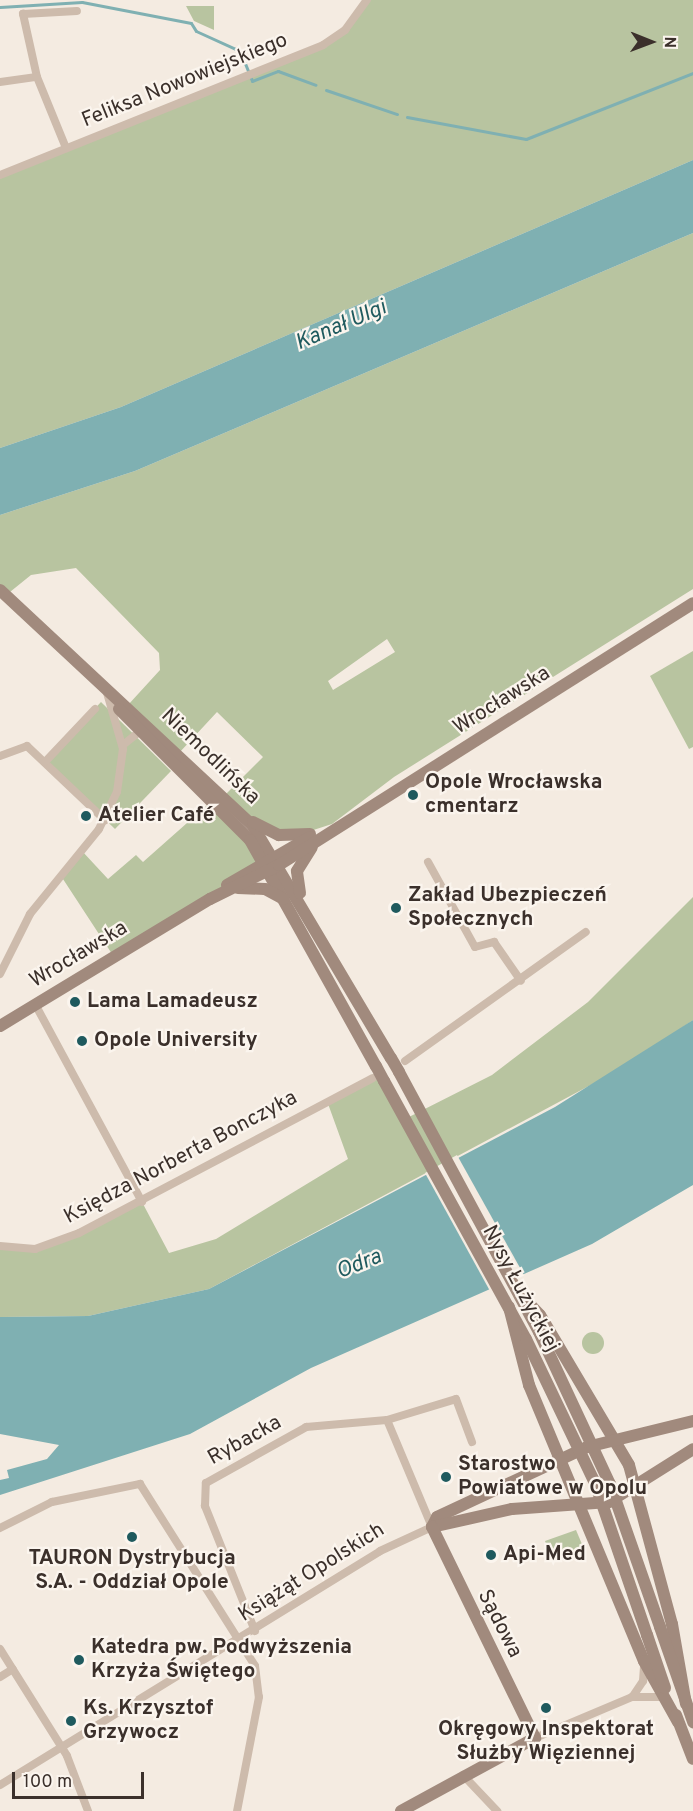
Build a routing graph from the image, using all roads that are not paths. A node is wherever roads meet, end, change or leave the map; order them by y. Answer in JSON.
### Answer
{"nodes":[{"id":1,"x":367,"y":0,"type":"edge"},
{"id":2,"x":77,"y":11,"type":"dead end"},
{"id":3,"x":37,"y":77,"type":"junction"},
{"id":4,"x":0,"y":82,"type":"edge"},
{"id":5,"x":66,"y":148,"type":"junction"},
{"id":6,"x":0,"y":175,"type":"edge"},
{"id":7,"x":0,"y":590,"type":"edge"},
{"id":8,"x":693,"y":603,"type":"edge"},
{"id":9,"x":110,"y":696,"type":"junction"},
{"id":10,"x":94,"y":709,"type":"dead end"},
{"id":11,"x":140,"y":731,"type":"junction"},
{"id":12,"x":123,"y":745,"type":"junction"},
{"id":13,"x":0,"y":756,"type":"edge"},
{"id":14,"x":45,"y":762,"type":"junction"},
{"id":15,"x":243,"y":815,"type":"junction"},
{"id":16,"x":105,"y":820,"type":"junction"},
{"id":17,"x":317,"y":837,"type":"junction"},
{"id":18,"x":270,"y":862,"type":"junction"},
{"id":19,"x":428,"y":862,"type":"dead end"},
{"id":20,"x":231,"y":889,"type":"junction"},
{"id":21,"x":210,"y":899,"type":"junction"},
{"id":22,"x":287,"y":901,"type":"junction"},
{"id":23,"x":306,"y":912,"type":"junction"},
{"id":24,"x":586,"y":932,"type":"dead end"},
{"id":25,"x":0,"y":974,"type":"edge"},
{"id":26,"x":521,"y":981,"type":"junction"},
{"id":27,"x":36,"y":1004,"type":"junction"},
{"id":28,"x":0,"y":1026,"type":"edge"},
{"id":29,"x":405,"y":1061,"type":"dead end"},
{"id":30,"x":378,"y":1075,"type":"junction"},
{"id":31,"x":142,"y":1202,"type":"junction"},
{"id":32,"x":0,"y":1246,"type":"edge"},
{"id":33,"x":509,"y":1307,"type":"junction"},
{"id":34,"x":536,"y":1317,"type":"junction"},
{"id":35,"x":387,"y":1420,"type":"junction"},
{"id":36,"x":693,"y":1421,"type":"edge"},
{"id":37,"x":472,"y":1442,"type":"dead end"},
{"id":38,"x":616,"y":1442,"type":"junction"},
{"id":39,"x":693,"y":1449,"type":"edge"},
{"id":40,"x":562,"y":1458,"type":"junction"},
{"id":41,"x":633,"y":1489,"type":"junction"},
{"id":42,"x":582,"y":1506,"type":"junction"},
{"id":43,"x":432,"y":1527,"type":"junction"},
{"id":44,"x":0,"y":1528,"type":"edge"},
{"id":45,"x":255,"y":1631,"type":"junction"},
{"id":46,"x":240,"y":1641,"type":"junction"},
{"id":47,"x":0,"y":1649,"type":"edge"},
{"id":48,"x":644,"y":1661,"type":"junction"},
{"id":49,"x":13,"y":1669,"type":"junction"},
{"id":50,"x":0,"y":1677,"type":"edge"},
{"id":51,"x":632,"y":1696,"type":"junction"},
{"id":52,"x":663,"y":1697,"type":"junction"},
{"id":53,"x":686,"y":1704,"type":"junction"},
{"id":54,"x":678,"y":1722,"type":"junction"},
{"id":55,"x":693,"y":1722,"type":"edge"},
{"id":56,"x":535,"y":1738,"type":"junction"},
{"id":57,"x":62,"y":1746,"type":"junction"},
{"id":58,"x":693,"y":1759,"type":"edge"},
{"id":59,"x":463,"y":1775,"type":"junction"},
{"id":60,"x":0,"y":1785,"type":"edge"},
{"id":61,"x":90,"y":1811,"type":"edge"},
{"id":62,"x":237,"y":1811,"type":"edge"},
{"id":63,"x":401,"y":1811,"type":"edge"},
{"id":64,"x":497,"y":1811,"type":"edge"}],
"edges":[{"from":1,"to":5,"type":"street","name":"Feliksa Nowowiejskiego"},
{"from":2,"to":3,"type":"street"},
{"from":3,"to":4,"type":"street"},
{"from":3,"to":5,"type":"street"},
{"from":5,"to":6,"type":"street","name":"Feliksa Nowowiejskiego"},
{"from":7,"to":9,"type":"main road","name":"Niemodlińska"},
{"from":8,"to":17,"type":"main road","name":"Wrocławska"},
{"from":9,"to":11,"type":"main road","name":"Niemodlińska"},
{"from":9,"to":12,"type":"street"},
{"from":9,"to":15,"type":"main road","name":"Niemodlińska"},
{"from":10,"to":14,"type":"street"},
{"from":11,"to":12,"type":"street"},
{"from":11,"to":18,"type":"main road","name":"Niemodlińska"},
{"from":12,"to":16,"type":"street"},
{"from":13,"to":14,"type":"street"},
{"from":14,"to":16,"type":"street"},
{"from":15,"to":17,"type":"main road"},
{"from":15,"to":18,"type":"main road","name":"Niemodlińska"},
{"from":16,"to":25,"type":"street"},
{"from":17,"to":18,"type":"main road","name":"Wrocławska"},
{"from":17,"to":23,"type":"main road"},
{"from":18,"to":20,"type":"main road","name":"Wrocławska"},
{"from":18,"to":21,"type":"main road","name":"Wrocławska"},
{"from":18,"to":22,"type":"main road","name":"Nysy Łużyckiej"},
{"from":18,"to":23,"type":"main road","name":"Nysy Łużyckiej"},
{"from":19,"to":26,"type":"street"},
{"from":20,"to":21,"type":"main road","name":"Wrocławska"},
{"from":20,"to":22,"type":"main road"},
{"from":21,"to":27,"type":"main road","name":"Wrocławska"},
{"from":22,"to":30,"type":"main road","name":"Nysy Łużyckiej"},
{"from":23,"to":34,"type":"main road","name":"Nysy Łużyckiej","bridge":true},
{"from":24,"to":26,"type":"street"},
{"from":26,"to":29,"type":"street"},
{"from":27,"to":28,"type":"main road","name":"Wrocławska"},
{"from":27,"to":31,"type":"street"},
{"from":30,"to":31,"type":"street","name":"Księdza Norberta Bonczyka"},
{"from":30,"to":33,"type":"main road","name":"Nysy Łużyckiej"},
{"from":31,"to":32,"type":"street","name":"Księdza Norberta Bonczyka"},
{"from":33,"to":40,"type":"main road"},
{"from":33,"to":54,"type":"main road","name":"Nysy Łużyckiej","bridge":true},
{"from":34,"to":38,"type":"main road"},
{"from":34,"to":53,"type":"main road","name":"Nysy Łużyckiej","bridge":true},
{"from":35,"to":37,"type":"street"},
{"from":35,"to":43,"type":"street"},
{"from":35,"to":45,"type":"street","name":"Rybacka"},
{"from":36,"to":38,"type":"main road","name":"Książąt Opolskich"},
{"from":38,"to":40,"type":"main road","name":"Książąt Opolskich"},
{"from":38,"to":41,"type":"main road"},
{"from":39,"to":41,"type":"main road","name":"Książąt Opolskich"},
{"from":40,"to":42,"type":"main road"},
{"from":40,"to":43,"type":"main road","name":"Książąt Opolskich"},
{"from":41,"to":42,"type":"main road","name":"Książąt Opolskich"},
{"from":41,"to":53,"type":"main road"},
{"from":42,"to":43,"type":"main road","name":"Książąt Opolskich"},
{"from":42,"to":48,"type":"main road"},
{"from":43,"to":45,"type":"street","name":"Książąt Opolskich"},
{"from":43,"to":56,"type":"main road","name":"Sądowa"},
{"from":44,"to":46,"type":"street"},
{"from":45,"to":46,"type":"street","name":"Książąt Opolskich"},
{"from":46,"to":57,"type":"street","name":"Książąt Opolskich"},
{"from":46,"to":62,"type":"street"},
{"from":47,"to":49,"type":"street"},
{"from":48,"to":51,"type":"street"},
{"from":48,"to":52,"type":"main road"},
{"from":49,"to":50,"type":"street"},
{"from":49,"to":57,"type":"street"},
{"from":51,"to":52,"type":"street"},
{"from":51,"to":56,"type":"street"},
{"from":52,"to":54,"type":"main road"},
{"from":53,"to":55,"type":"main road","name":"Nysy Łużyckiej"},
{"from":54,"to":58,"type":"main road","name":"Nysy Łużyckiej"},
{"from":56,"to":59,"type":"main road"},
{"from":57,"to":60,"type":"street","name":"Książąt Opolskich"},
{"from":57,"to":61,"type":"street"},
{"from":59,"to":63,"type":"main road"},
{"from":59,"to":64,"type":"street"}]}
